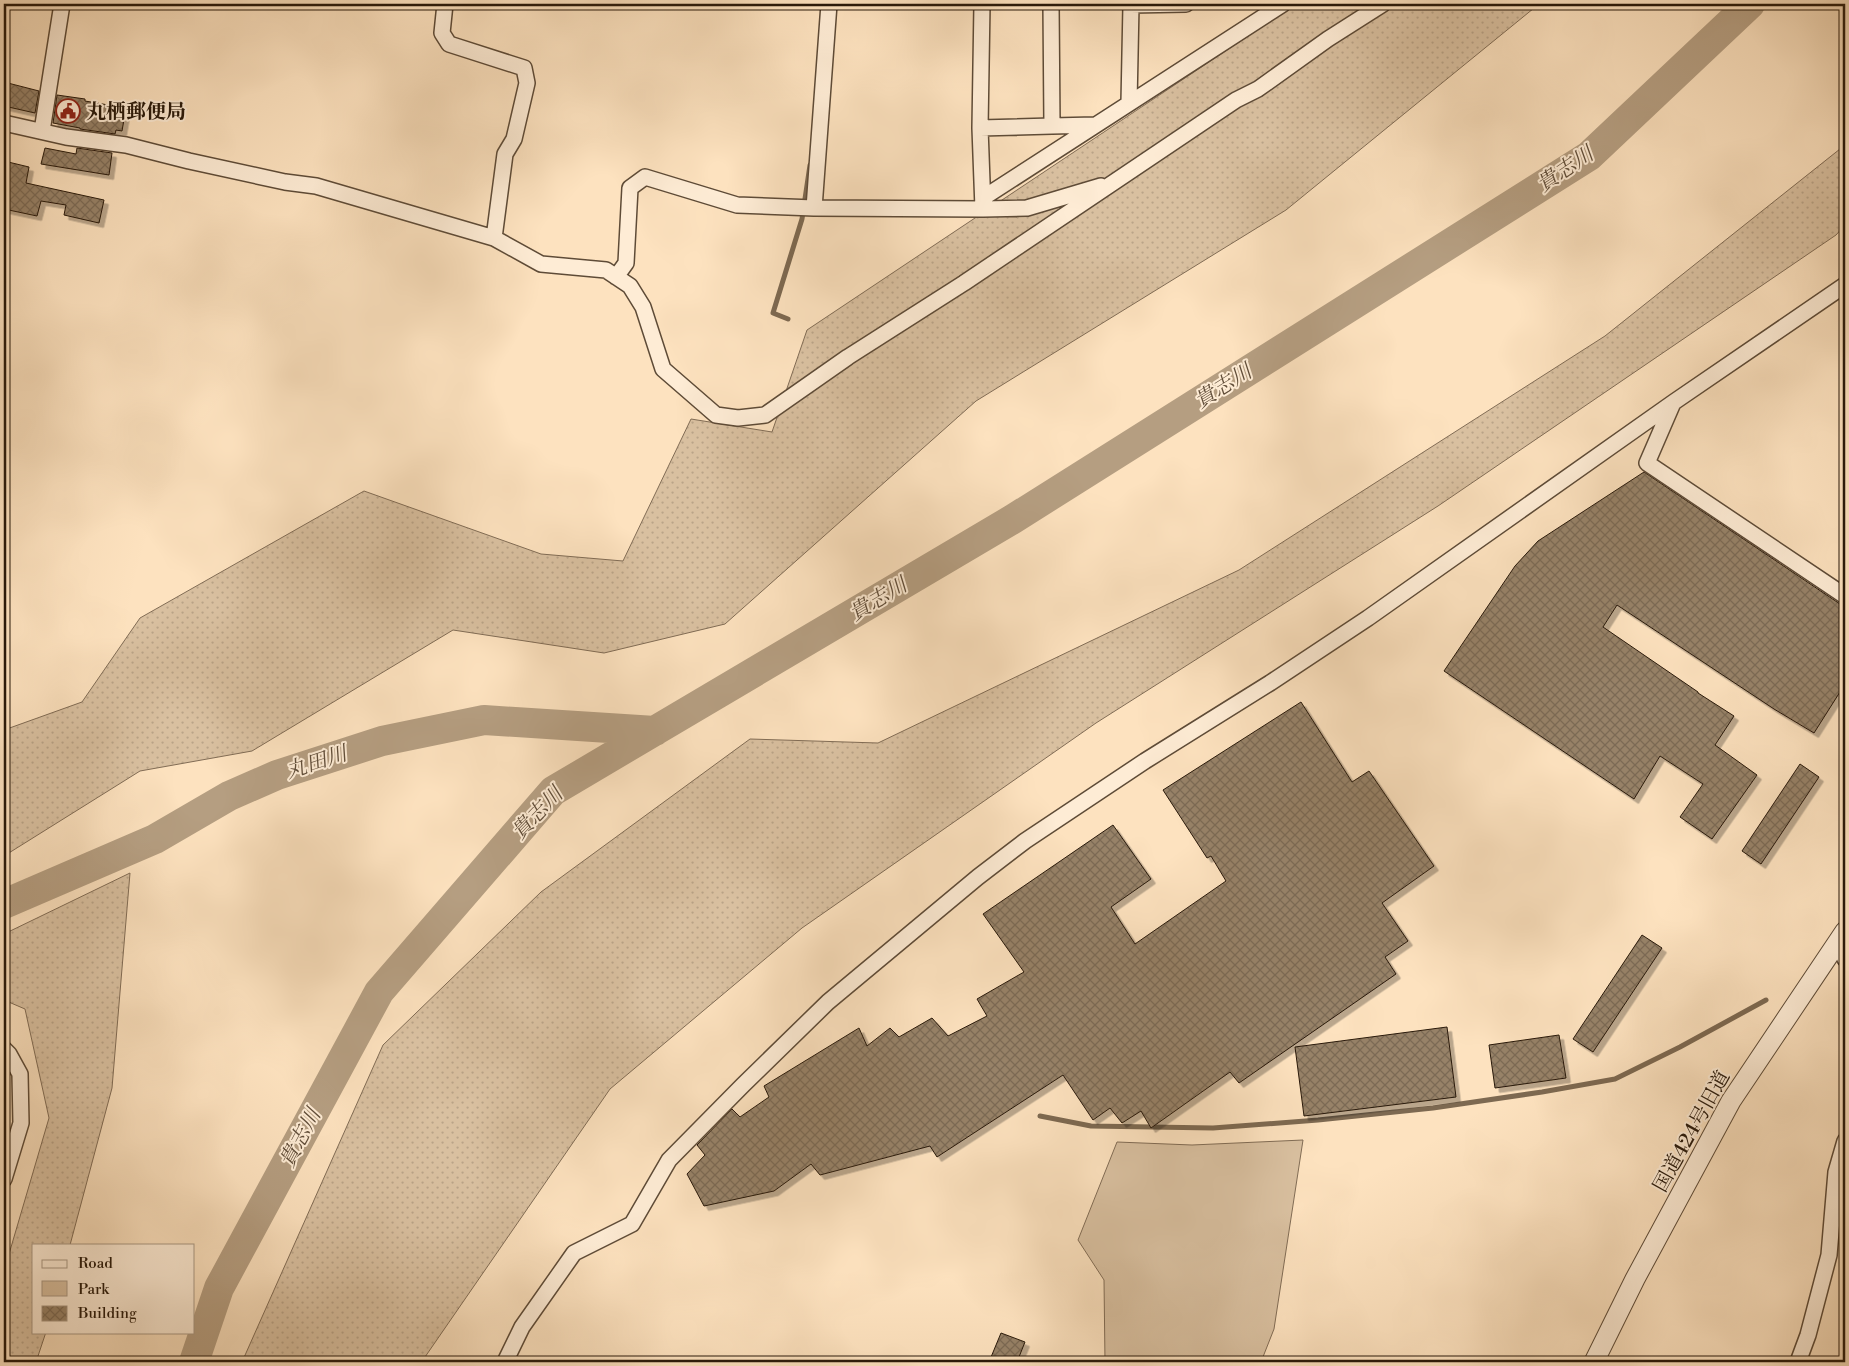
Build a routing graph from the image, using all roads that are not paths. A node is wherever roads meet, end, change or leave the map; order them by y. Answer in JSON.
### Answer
{"nodes":[{"id":1,"x":62,"y":4,"type":"edge"},
{"id":2,"x":445,"y":4,"type":"edge"},
{"id":3,"x":828,"y":4,"type":"edge"},
{"id":4,"x":982,"y":4,"type":"edge"},
{"id":5,"x":1051,"y":4,"type":"edge"},
{"id":6,"x":1142,"y":4,"type":"edge"},
{"id":7,"x":1186,"y":4,"type":"edge"},
{"id":8,"x":1283,"y":4,"type":"edge"},
{"id":9,"x":1383,"y":4,"type":"edge"},
{"id":10,"x":1129,"y":103,"type":"junction"},
{"id":11,"x":4,"y":123,"type":"edge"},
{"id":12,"x":1096,"y":125,"type":"junction"},
{"id":13,"x":1052,"y":126,"type":"junction"},
{"id":14,"x":980,"y":128,"type":"junction"},
{"id":15,"x":42,"y":131,"type":"junction"},
{"id":16,"x":1109,"y":185,"type":"junction"},
{"id":17,"x":983,"y":203,"type":"junction"},
{"id":18,"x":814,"y":208,"type":"junction"},
{"id":19,"x":494,"y":238,"type":"junction"},
{"id":20,"x":616,"y":277,"type":"junction"},
{"id":21,"x":1845,"y":285,"type":"edge"},
{"id":22,"x":1674,"y":402,"type":"junction"},
{"id":23,"x":1845,"y":596,"type":"edge"},
{"id":24,"x":1843,"y":940,"type":"edge"},
{"id":25,"x":1845,"y":960,"type":"edge"},
{"id":26,"x":4,"y":1049,"type":"edge"},
{"id":27,"x":1845,"y":1141,"type":"edge"},
{"id":28,"x":4,"y":1179,"type":"edge"},
{"id":29,"x":505,"y":1362,"type":"edge"},
{"id":30,"x":1594,"y":1362,"type":"edge"},
{"id":31,"x":1798,"y":1362,"type":"edge"}],
"edges":[{"from":1,"to":15,"type":"street"},
{"from":2,"to":19,"type":"street"},
{"from":3,"to":18,"type":"street"},
{"from":4,"to":14,"type":"street"},
{"from":5,"to":13,"type":"street"},
{"from":6,"to":7,"type":"street"},
{"from":6,"to":10,"type":"street"},
{"from":8,"to":10,"type":"street"},
{"from":9,"to":16,"type":"street"},
{"from":10,"to":12,"type":"street"},
{"from":11,"to":15,"type":"street"},
{"from":12,"to":13,"type":"street"},
{"from":12,"to":17,"type":"street"},
{"from":13,"to":14,"type":"street"},
{"from":14,"to":17,"type":"street"},
{"from":15,"to":19,"type":"street"},
{"from":16,"to":17,"type":"street"},
{"from":16,"to":20,"type":"street"},
{"from":17,"to":18,"type":"street"},
{"from":18,"to":20,"type":"street"},
{"from":19,"to":20,"type":"street"},
{"from":21,"to":22,"type":"street"},
{"from":22,"to":23,"type":"street"},
{"from":22,"to":29,"type":"street"},
{"from":24,"to":25,"type":"street"},
{"from":24,"to":30,"type":"street","name":"国道424号旧道"},
{"from":26,"to":28,"type":"street"},
{"from":27,"to":31,"type":"street"}]}
